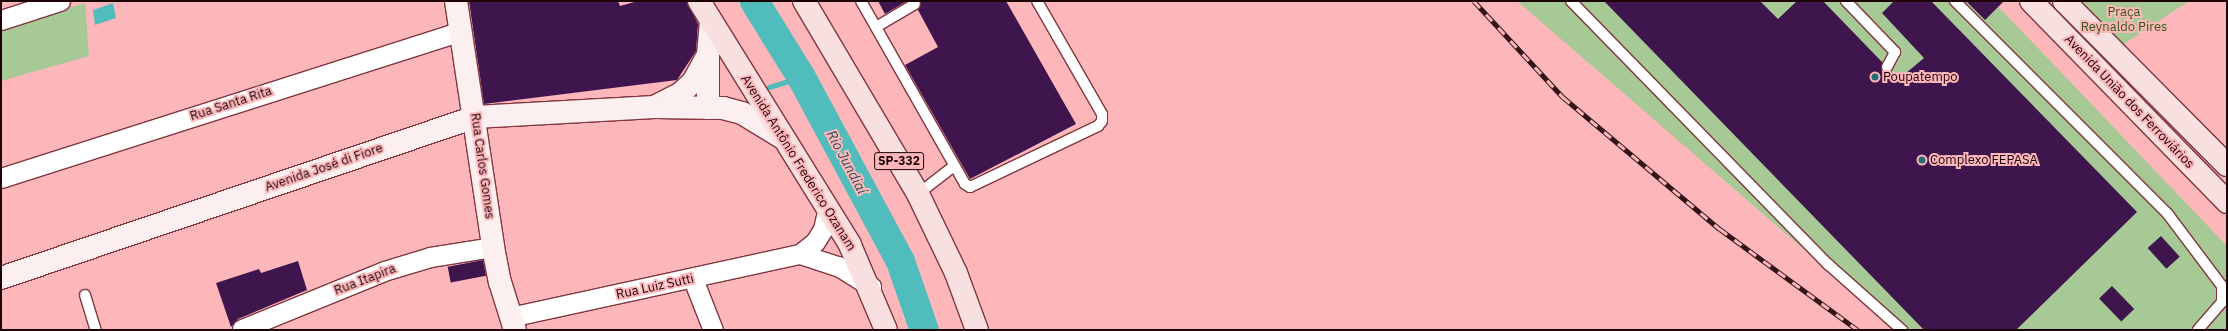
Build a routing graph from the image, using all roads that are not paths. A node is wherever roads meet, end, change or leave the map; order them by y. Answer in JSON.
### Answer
{"nodes":[{"id":1,"x":60,"y":1,"type":"edge"},
{"id":2,"x":456,"y":1,"type":"edge"},
{"id":3,"x":699,"y":1,"type":"edge"},
{"id":4,"x":804,"y":1,"type":"edge"},
{"id":5,"x":861,"y":1,"type":"edge"},
{"id":6,"x":1036,"y":1,"type":"edge"},
{"id":7,"x":1571,"y":1,"type":"edge"},
{"id":8,"x":1846,"y":1,"type":"edge"},
{"id":9,"x":1955,"y":1,"type":"edge"},
{"id":10,"x":2031,"y":1,"type":"edge"},
{"id":11,"x":2064,"y":1,"type":"edge"},
{"id":12,"x":914,"y":4,"type":"dead end"},
{"id":13,"x":1,"y":20,"type":"edge"},
{"id":14,"x":711,"y":22,"type":"junction"},
{"id":15,"x":876,"y":27,"type":"junction"},
{"id":16,"x":461,"y":31,"type":"junction"},
{"id":17,"x":708,"y":55,"type":"junction"},
{"id":18,"x":1887,"y":67,"type":"dead end"},
{"id":19,"x":655,"y":107,"type":"junction"},
{"id":20,"x":708,"y":108,"type":"junction"},
{"id":21,"x":475,"y":117,"type":"junction"},
{"id":22,"x":783,"y":138,"type":"junction"},
{"id":23,"x":2227,"y":165,"type":"edge"},
{"id":24,"x":954,"y":166,"type":"junction"},
{"id":25,"x":1,"y":178,"type":"edge"},
{"id":26,"x":918,"y":194,"type":"junction"},
{"id":27,"x":2227,"y":202,"type":"edge"},
{"id":28,"x":828,"y":208,"type":"junction"},
{"id":29,"x":493,"y":247,"type":"junction"},
{"id":30,"x":800,"y":254,"type":"junction"},
{"id":31,"x":1,"y":278,"type":"edge"},
{"id":32,"x":693,"y":279,"type":"junction"},
{"id":33,"x":870,"y":287,"type":"junction"},
{"id":34,"x":85,"y":294,"type":"dead end"},
{"id":35,"x":513,"y":323,"type":"edge"},
{"id":36,"x":242,"y":329,"type":"edge"},
{"id":37,"x":96,"y":330,"type":"edge"},
{"id":38,"x":714,"y":330,"type":"edge"},
{"id":39,"x":886,"y":330,"type":"edge"},
{"id":40,"x":977,"y":330,"type":"edge"},
{"id":41,"x":1902,"y":330,"type":"edge"},
{"id":42,"x":2198,"y":330,"type":"edge"}],
"edges":[{"from":1,"to":13,"type":"street"},
{"from":2,"to":16,"type":"street","name":"Rua Carlos Gomes"},
{"from":3,"to":14,"type":"main road","name":"Avenida Antônio Frederico Ozanam"},
{"from":4,"to":26,"type":"main road","number":"SP-332"},
{"from":5,"to":15,"type":"lane"},
{"from":6,"to":24,"type":"lane"},
{"from":7,"to":41,"type":"lane"},
{"from":8,"to":18,"type":"lane"},
{"from":9,"to":42,"type":"lane"},
{"from":10,"to":27,"type":"main road","name":"Avenida União dos Ferroviários"},
{"from":11,"to":23,"type":"main road","name":"Avenida União dos Ferroviários"},
{"from":12,"to":15,"type":"lane"},
{"from":14,"to":17,"type":"street"},
{"from":14,"to":22,"type":"main road","name":"Avenida Antônio Frederico Ozanam"},
{"from":15,"to":24,"type":"lane"},
{"from":16,"to":21,"type":"street","name":"Rua Carlos Gomes"},
{"from":16,"to":25,"type":"street","name":"Rua Santa Rita"},
{"from":17,"to":19,"type":"street"},
{"from":17,"to":20,"type":"street"},
{"from":19,"to":20,"type":"street","name":"Avenida José di Fiore"},
{"from":19,"to":21,"type":"street","name":"Avenida José di Fiore"},
{"from":20,"to":22,"type":"street","name":"Avenida José di Fiore"},
{"from":21,"to":29,"type":"street","name":"Rua Carlos Gomes"},
{"from":21,"to":31,"type":"street","name":"Avenida José di Fiore"},
{"from":22,"to":28,"type":"main road","name":"Avenida Antônio Frederico Ozanam"},
{"from":24,"to":26,"type":"lane"},
{"from":26,"to":40,"type":"main road","number":"SP-332"},
{"from":28,"to":30,"type":"street","name":"Rua Luiz Sutti"},
{"from":28,"to":33,"type":"main road","name":"Avenida Antônio Frederico Ozanam"},
{"from":29,"to":35,"type":"street","name":"Rua Carlos Gomes"},
{"from":29,"to":36,"type":"street","name":"Rua Itapira"},
{"from":30,"to":32,"type":"street","name":"Rua Luiz Sutti"},
{"from":30,"to":33,"type":"street"},
{"from":32,"to":35,"type":"street","name":"Rua Luiz Sutti"},
{"from":32,"to":38,"type":"street"},
{"from":33,"to":39,"type":"main road","name":"Avenida Antônio Frederico Ozanam"},
{"from":34,"to":37,"type":"lane"}]}
